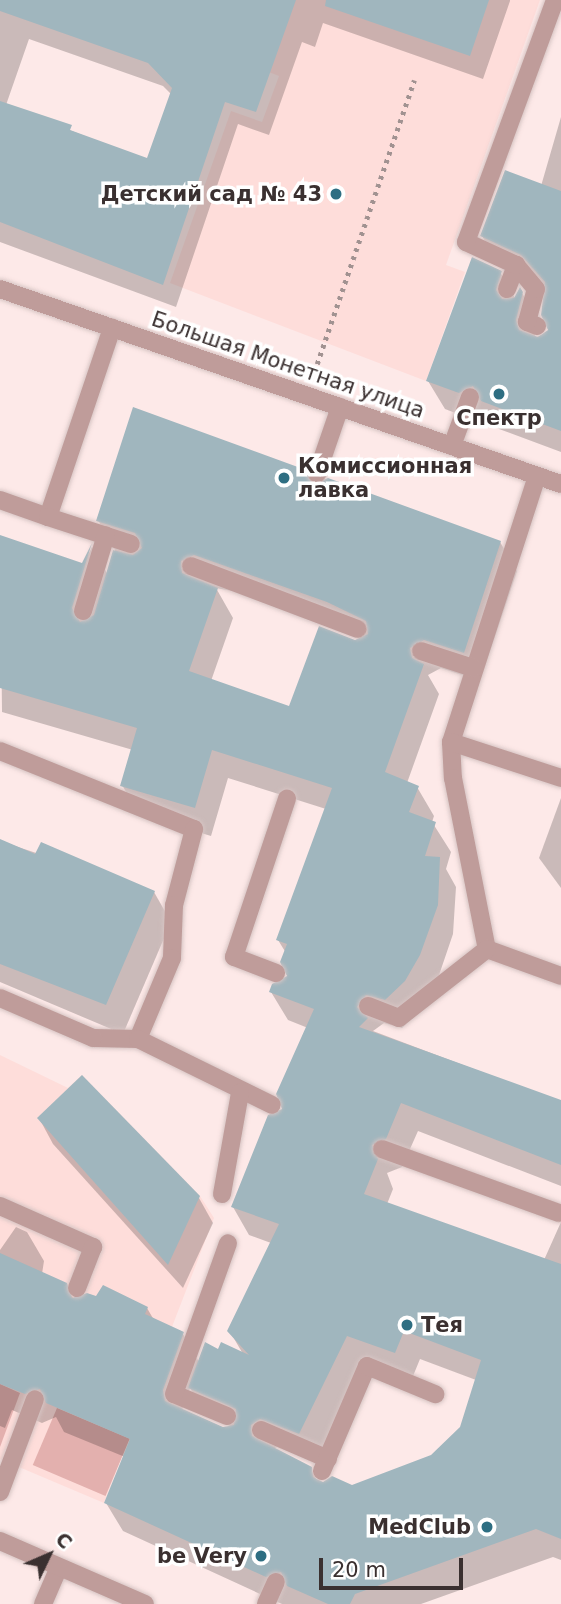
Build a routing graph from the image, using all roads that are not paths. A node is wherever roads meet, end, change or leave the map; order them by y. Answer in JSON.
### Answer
{"nodes":[{"id":1,"x":555,"y":0,"type":"edge"},
{"id":2,"x":516,"y":265,"type":"junction"},
{"id":3,"x":0,"y":289,"type":"edge"},
{"id":4,"x":507,"y":289,"type":"dead end"},
{"id":5,"x":537,"y":326,"type":"dead end"},
{"id":6,"x":113,"y":328,"type":"junction"},
{"id":7,"x":470,"y":397,"type":"dead end"},
{"id":8,"x":340,"y":407,"type":"junction"},
{"id":9,"x":452,"y":446,"type":"junction"},
{"id":10,"x":317,"y":474,"type":"dead end"},
{"id":11,"x":537,"y":476,"type":"junction"},
{"id":12,"x":561,"y":484,"type":"edge"},
{"id":13,"x":0,"y":500,"type":"edge"},
{"id":14,"x":48,"y":517,"type":"junction"},
{"id":15,"x":106,"y":536,"type":"junction"},
{"id":16,"x":131,"y":544,"type":"dead end"},
{"id":17,"x":191,"y":566,"type":"dead end"},
{"id":18,"x":83,"y":611,"type":"dead end"},
{"id":19,"x":358,"y":629,"type":"dead end"},
{"id":20,"x":421,"y":651,"type":"dead end"},
{"id":21,"x":473,"y":668,"type":"junction"},
{"id":22,"x":451,"y":742,"type":"junction"},
{"id":23,"x":0,"y":751,"type":"edge"},
{"id":24,"x":561,"y":778,"type":"edge"},
{"id":25,"x":287,"y":799,"type":"dead end"},
{"id":26,"x":487,"y":948,"type":"junction"},
{"id":27,"x":276,"y":973,"type":"dead end"},
{"id":28,"x":561,"y":976,"type":"edge"},
{"id":29,"x":0,"y":998,"type":"edge"},
{"id":30,"x":368,"y":1006,"type":"dead end"},
{"id":31,"x":138,"y":1040,"type":"junction"},
{"id":32,"x":240,"y":1093,"type":"junction"},
{"id":33,"x":272,"y":1105,"type":"dead end"},
{"id":34,"x":382,"y":1149,"type":"dead end"},
{"id":35,"x":222,"y":1194,"type":"dead end"},
{"id":36,"x":0,"y":1206,"type":"edge"},
{"id":37,"x":559,"y":1213,"type":"dead end"},
{"id":38,"x":229,"y":1243,"type":"dead end"},
{"id":39,"x":77,"y":1288,"type":"dead end"},
{"id":40,"x":435,"y":1394,"type":"dead end"},
{"id":41,"x":35,"y":1399,"type":"dead end"},
{"id":42,"x":227,"y":1416,"type":"dead end"},
{"id":43,"x":261,"y":1430,"type":"dead end"},
{"id":44,"x":0,"y":1492,"type":"edge"},
{"id":45,"x":0,"y":1541,"type":"edge"},
{"id":46,"x":59,"y":1567,"type":"junction"},
{"id":47,"x":276,"y":1582,"type":"dead end"},
{"id":48,"x":43,"y":1604,"type":"edge"},
{"id":49,"x":145,"y":1604,"type":"edge"},
{"id":50,"x":266,"y":1604,"type":"edge"}],
"edges":[{"from":1,"to":2,"type":"street"},
{"from":2,"to":4,"type":"street"},
{"from":2,"to":5,"type":"street"},
{"from":3,"to":6,"type":"street","name":"Большая Монетная улица"},
{"from":6,"to":8,"type":"street","name":"Большая Монетная улица"},
{"from":6,"to":14,"type":"street"},
{"from":7,"to":9,"type":"street"},
{"from":8,"to":9,"type":"street","name":"Большая Монетная улица"},
{"from":8,"to":10,"type":"street"},
{"from":9,"to":11,"type":"street","name":"Большая Монетная улица"},
{"from":11,"to":12,"type":"street","name":"Большая Монетная улица"},
{"from":11,"to":21,"type":"street"},
{"from":13,"to":14,"type":"street"},
{"from":14,"to":15,"type":"street"},
{"from":15,"to":16,"type":"street"},
{"from":15,"to":18,"type":"street"},
{"from":17,"to":19,"type":"street"},
{"from":20,"to":21,"type":"street"},
{"from":21,"to":22,"type":"street"},
{"from":22,"to":24,"type":"street"},
{"from":22,"to":26,"type":"street"},
{"from":23,"to":31,"type":"street"},
{"from":25,"to":27,"type":"street"},
{"from":26,"to":28,"type":"street"},
{"from":26,"to":30,"type":"street"},
{"from":29,"to":31,"type":"street"},
{"from":31,"to":32,"type":"street"},
{"from":32,"to":33,"type":"street"},
{"from":32,"to":35,"type":"street"},
{"from":34,"to":37,"type":"street"},
{"from":36,"to":39,"type":"street"},
{"from":38,"to":42,"type":"street"},
{"from":40,"to":43,"type":"street"},
{"from":41,"to":44,"type":"street"},
{"from":45,"to":46,"type":"street"},
{"from":46,"to":48,"type":"street"},
{"from":46,"to":49,"type":"street"},
{"from":47,"to":50,"type":"street"}]}
